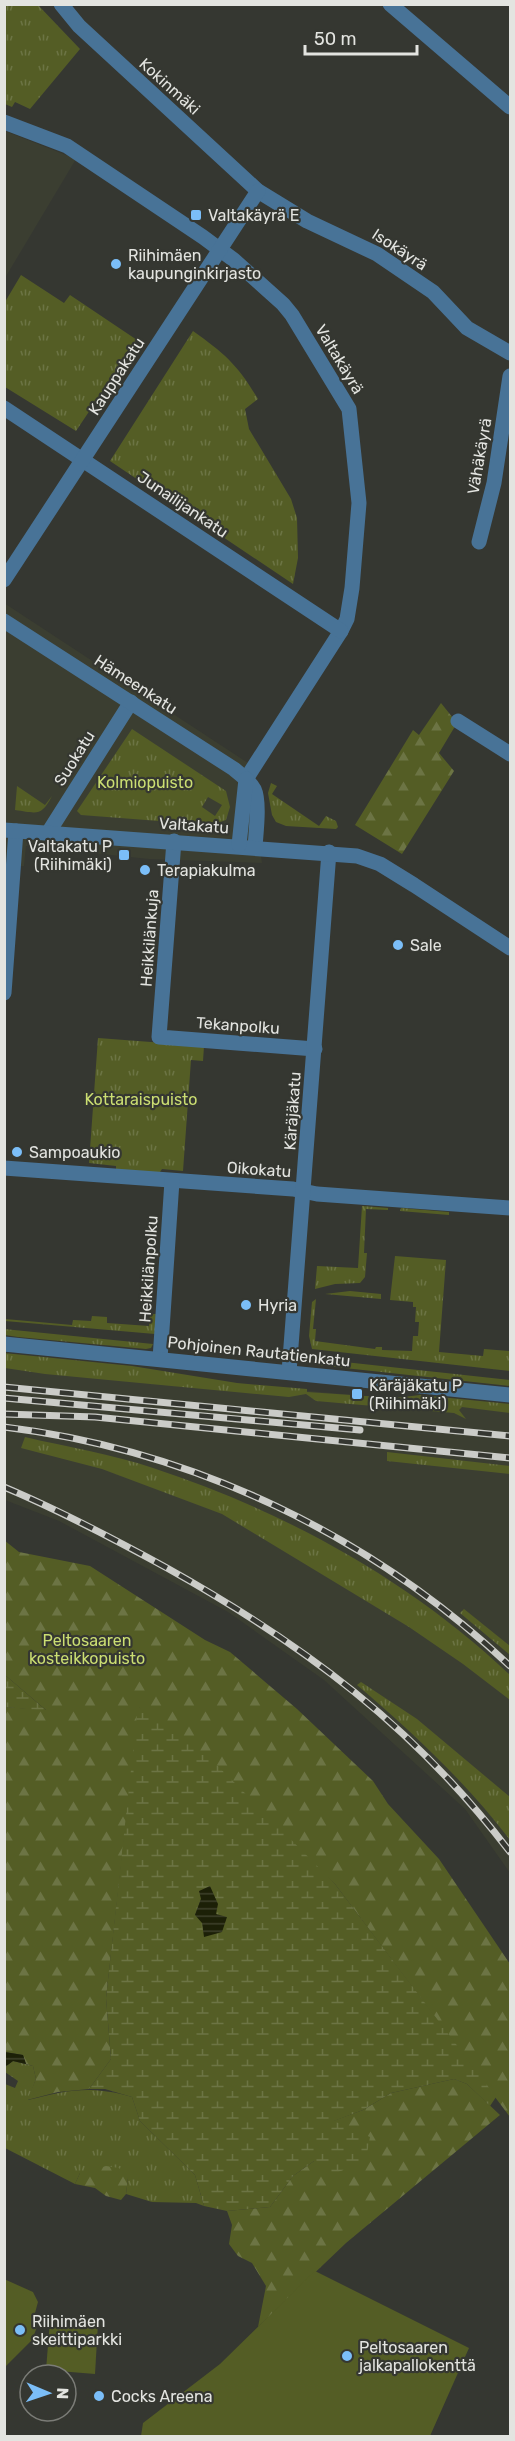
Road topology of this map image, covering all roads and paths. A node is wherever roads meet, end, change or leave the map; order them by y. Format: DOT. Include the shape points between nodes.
graph roads {
  1 [pos="61,4"];
  2 [pos="390,4"];
  3 [pos="510,107"];
  4 [pos="4,122"];
  5 [pos="258,191"];
  6 [pos="221,249"];
  7 [pos="510,353"];
  8 [pos="510,376"];
  9 [pos="4,408"];
  10 [pos="84,459"];
  11 [pos="479,542"];
  12 [pos="4,580"];
  13 [pos="4,621"];
  14 [pos="342,630"];
  15 [pos="131,702"];
  16 [pos="458,721"];
  17 [pos="510,754"];
  18 [pos="246,779"];
  19 [pos="10,830"];
  20 [pos="48,833"];
  21 [pos="174,842"];
  22 [pos="247,846"];
  23 [pos="329,852"];
  24 [pos="510,948"];
  25 [pos="4,993"];
  26 [pos="159,1037"];
  27 [pos="315,1049"];
  28 [pos="4,1168"];
  29 [pos="172,1181"];
  30 [pos="304,1190"];
  31 [pos="510,1208"];
  32 [pos="4,1344"];
  33 [pos="160,1359"];
  34 [pos="289,1372"];
  35 [pos="510,1395"];
  1 -- 5 [label="street, Kokinmäki" via="79,26"];
  2 -- 3 [label="street"];
  4 -- 6 [label="street, Valtakäyrä" via="67,146"];
  5 -- 6 [label="street, Kauppakatu"];
  5 -- 7 [label="street, Isokäyrä" via="307,221 377,254 433,292 467,328"];
  6 -- 10 [label="street, Kauppakatu"];
  6 -- 14 [label="street, Valtakäyrä" via="287,310 349,409 359,503 350,598"];
  8 -- 11 [label="street, Vähäkäyrä" via="494,483"];
  9 -- 10 [label="street, Junailijankatu"];
  10 -- 12 [label="street, Kauppakatu"];
  10 -- 14 [label="street, Junailijankatu"];
  13 -- 15 [label="street, Hämeenkatu"];
  14 -- 18 [label="street, Valtakäyrä"];
  15 -- 18 [label="street, Hämeenkatu"];
  15 -- 20 [label="street, Suokatu"];
  16 -- 17 [label="street"];
  18 -- 22 [label="street"];
  19 -- 20 [label="street, Valtakatu"];
  19 -- 25 [label="street"];
  20 -- 21 [label="street, Valtakatu"];
  21 -- 22 [label="street, Valtakatu"];
  21 -- 26 [label="street, Heikkilänkuja"];
  22 -- 23 [label="street, Valtakatu"];
  23 -- 24 [label="street, Valtakatu" via="380,864"];
  23 -- 27 [label="street, Käräjäkatu"];
  26 -- 27 [label="street, Tekanpolku"];
  27 -- 30 [label="street, Käräjäkatu"];
  28 -- 29 [label="street, Oikokatu"];
  29 -- 30 [label="street, Oikokatu"];
  29 -- 33 [label="street, Heikkilänpolku"];
  30 -- 31 [label="street, Oikokatu"];
  30 -- 34 [label="street, Käräjäkatu"];
  32 -- 33 [label="street, Pohjoinen Rautatienkatu"];
  33 -- 34 [label="street, Pohjoinen Rautatienkatu"];
  34 -- 35 [label="street, Pohjoinen Rautatienkatu"];
}
